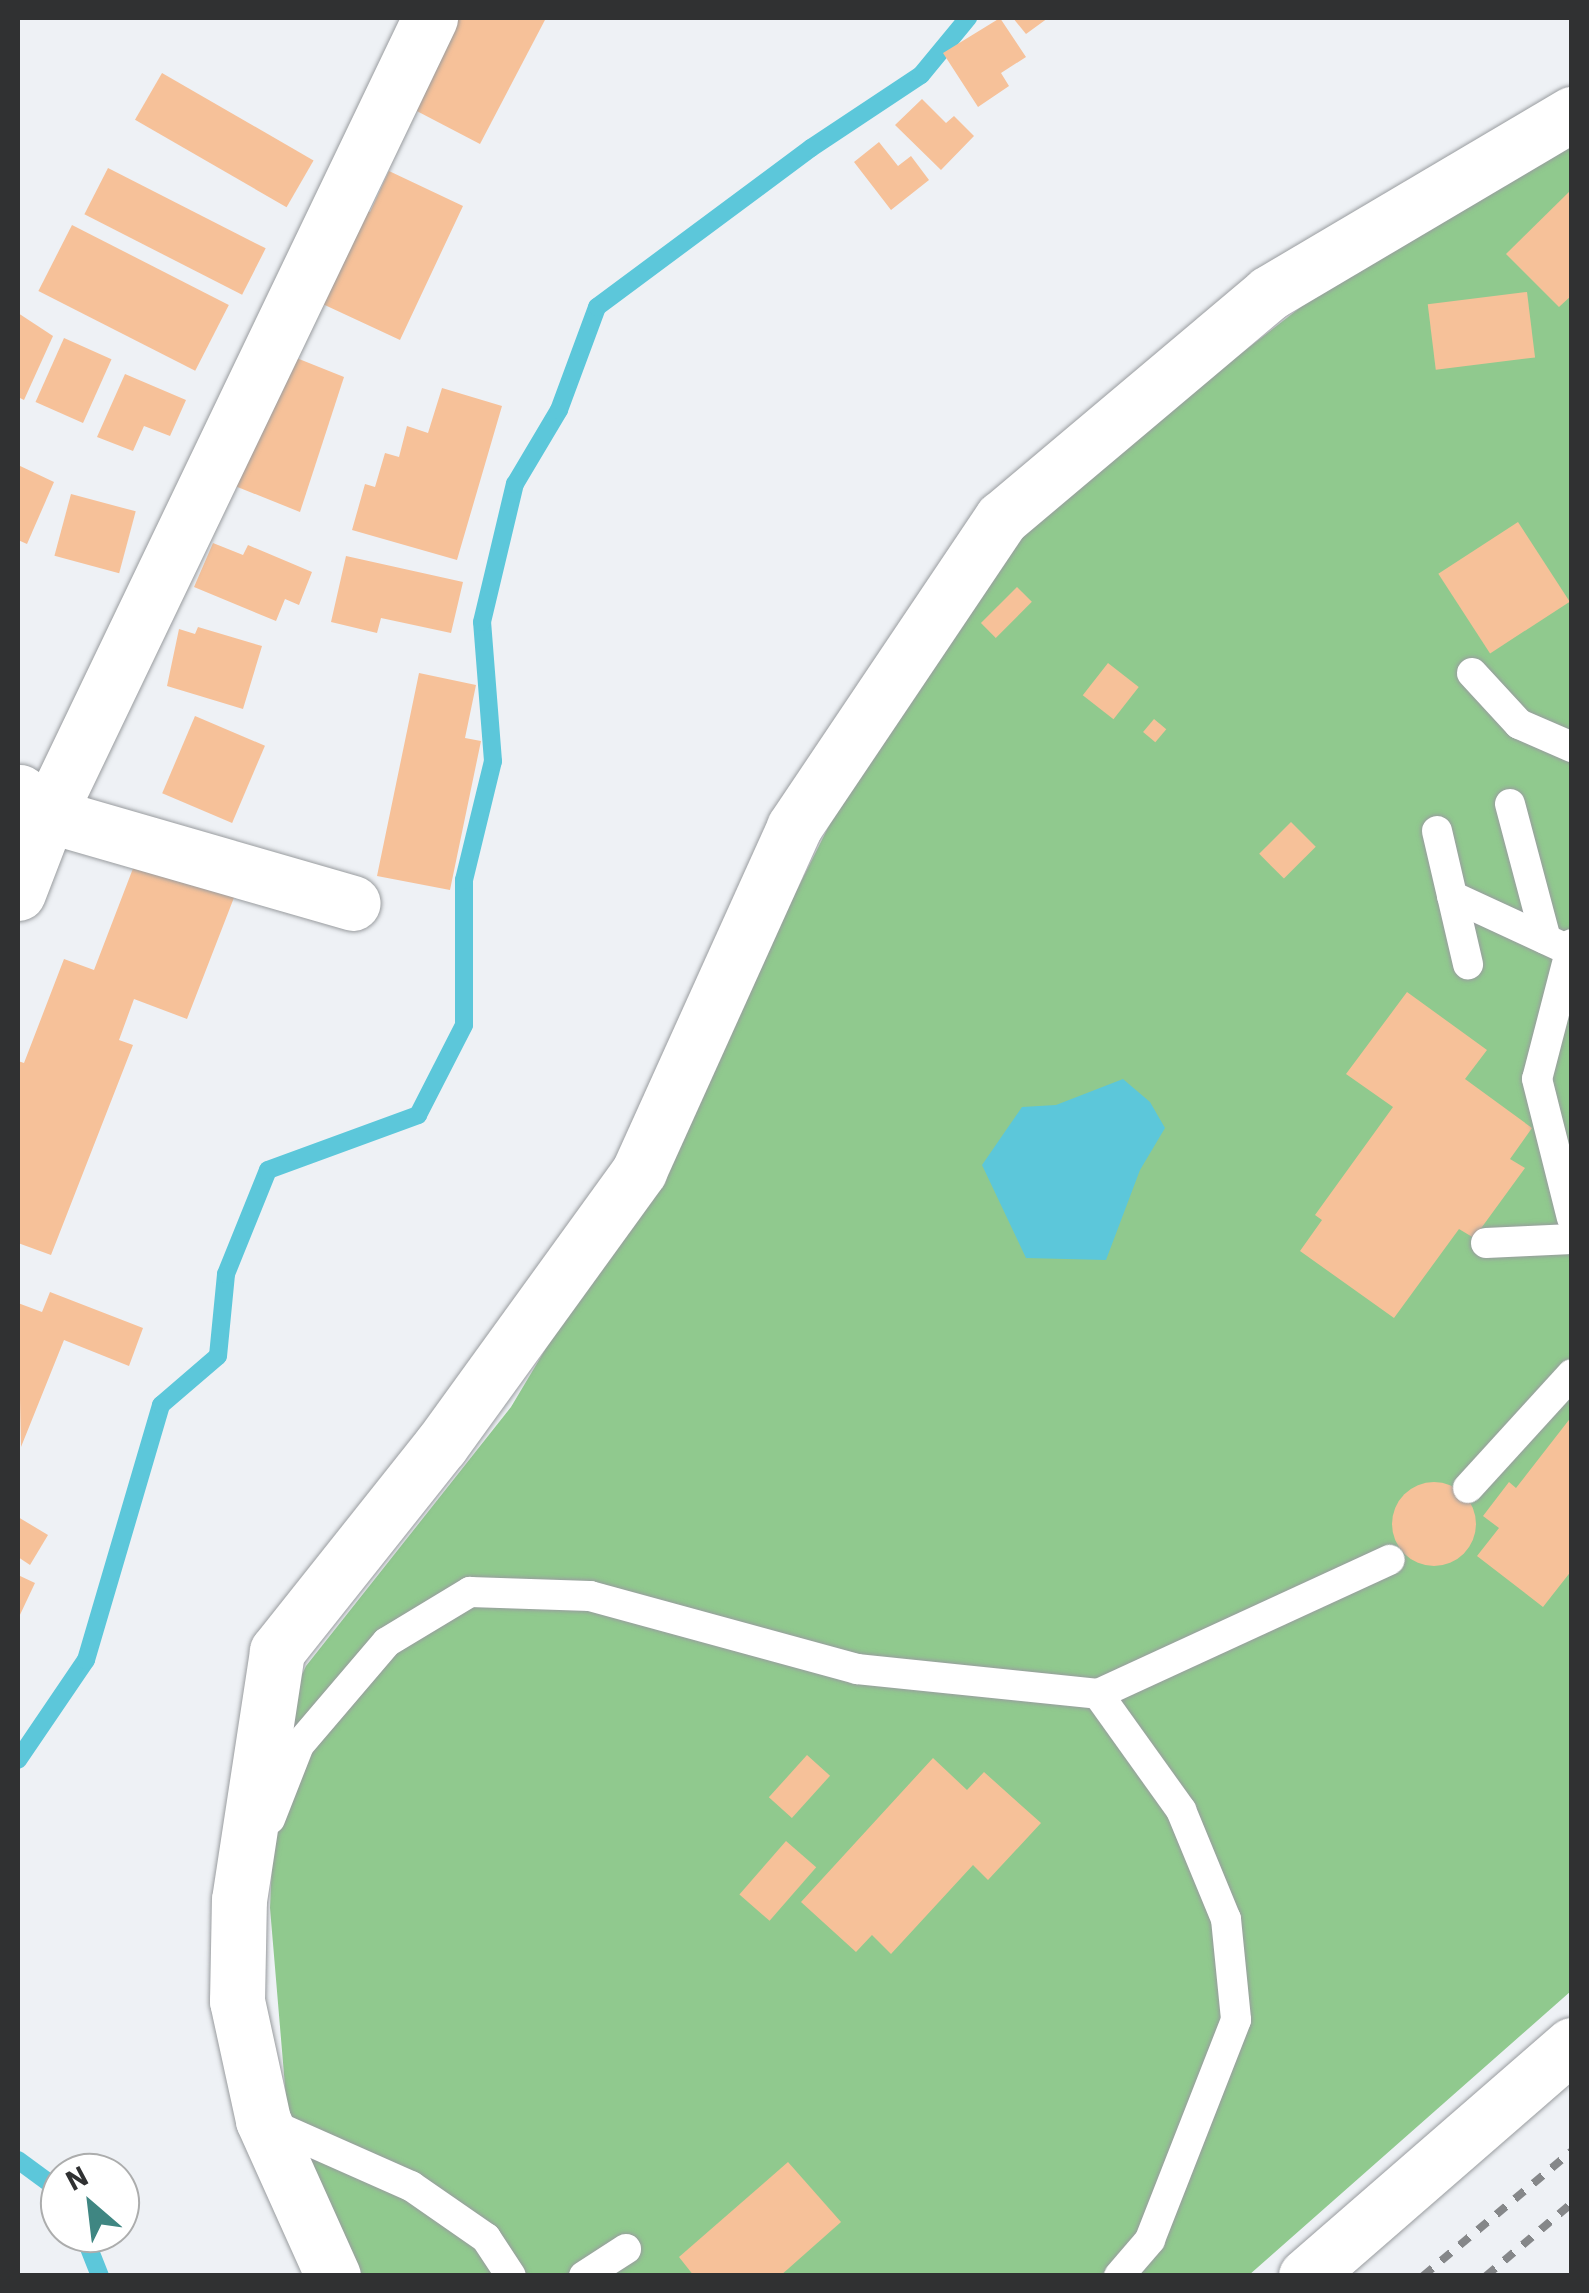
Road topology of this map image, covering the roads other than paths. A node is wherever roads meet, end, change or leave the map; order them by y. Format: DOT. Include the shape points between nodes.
graph roads {
  1 [pos="430,18"];
  2 [pos="1572,114"];
  3 [pos="1472,673"];
  4 [pos="1572,747"];
  5 [pos="33,802"];
  6 [pos="1510,804"];
  7 [pos="1437,831"];
  8 [pos="18,892"];
  9 [pos="1452,896"];
  10 [pos="353,903"];
  11 [pos="1562,944"];
  12 [pos="1468,964"];
  13 [pos="1572,1218"];
  14 [pos="1572,1239"];
  15 [pos="1486,1243"];
  16 [pos="1572,1374"];
  17 [pos="1468,1488"];
  18 [pos="1390,1560"];
  19 [pos="1098,1694"];
  20 [pos="238,1900"];
  21 [pos="1572,2045"];
  22 [pos="264,2120"];
  23 [pos="626,2249"];
  24 [pos="332,2276"];
  25 [pos="511,2276"];
  26 [pos="584,2276"];
  27 [pos="1119,2276"];
  28 [pos="1306,2276"];
  1 -- 5 [label="street"];
  2 -- 20 [label="street" via="1269,293 1002,518 794,827 640,1171 441,1445 277,1651"];
  3 -- 4 [label="lane" via="1519,724"];
  5 -- 8 [label="street"];
  5 -- 10 [label="street"];
  6 -- 11 [label="lane"];
  7 -- 9 [label="lane"];
  9 -- 11 [label="lane"];
  9 -- 12 [label="lane"];
  11 -- 13 [label="lane" via="1537,1080"];
  14 -- 15 [label="lane"];
  16 -- 17 [label="lane"];
  18 -- 19 [label="lane"];
  19 -- 20 [label="lane" via="857,1669 590,1596 470,1592 387,1642 299,1745"];
  19 -- 27 [label="lane" via="1181,1810 1226,1918 1236,2020 1150,2240"];
  20 -- 22 [label="street" via="236,2001"];
  21 -- 28 [label="street"];
  22 -- 24 [label="street"];
  22 -- 25 [label="lane" via="411,2186 486,2238"];
  23 -- 26 [label="lane"];
}
